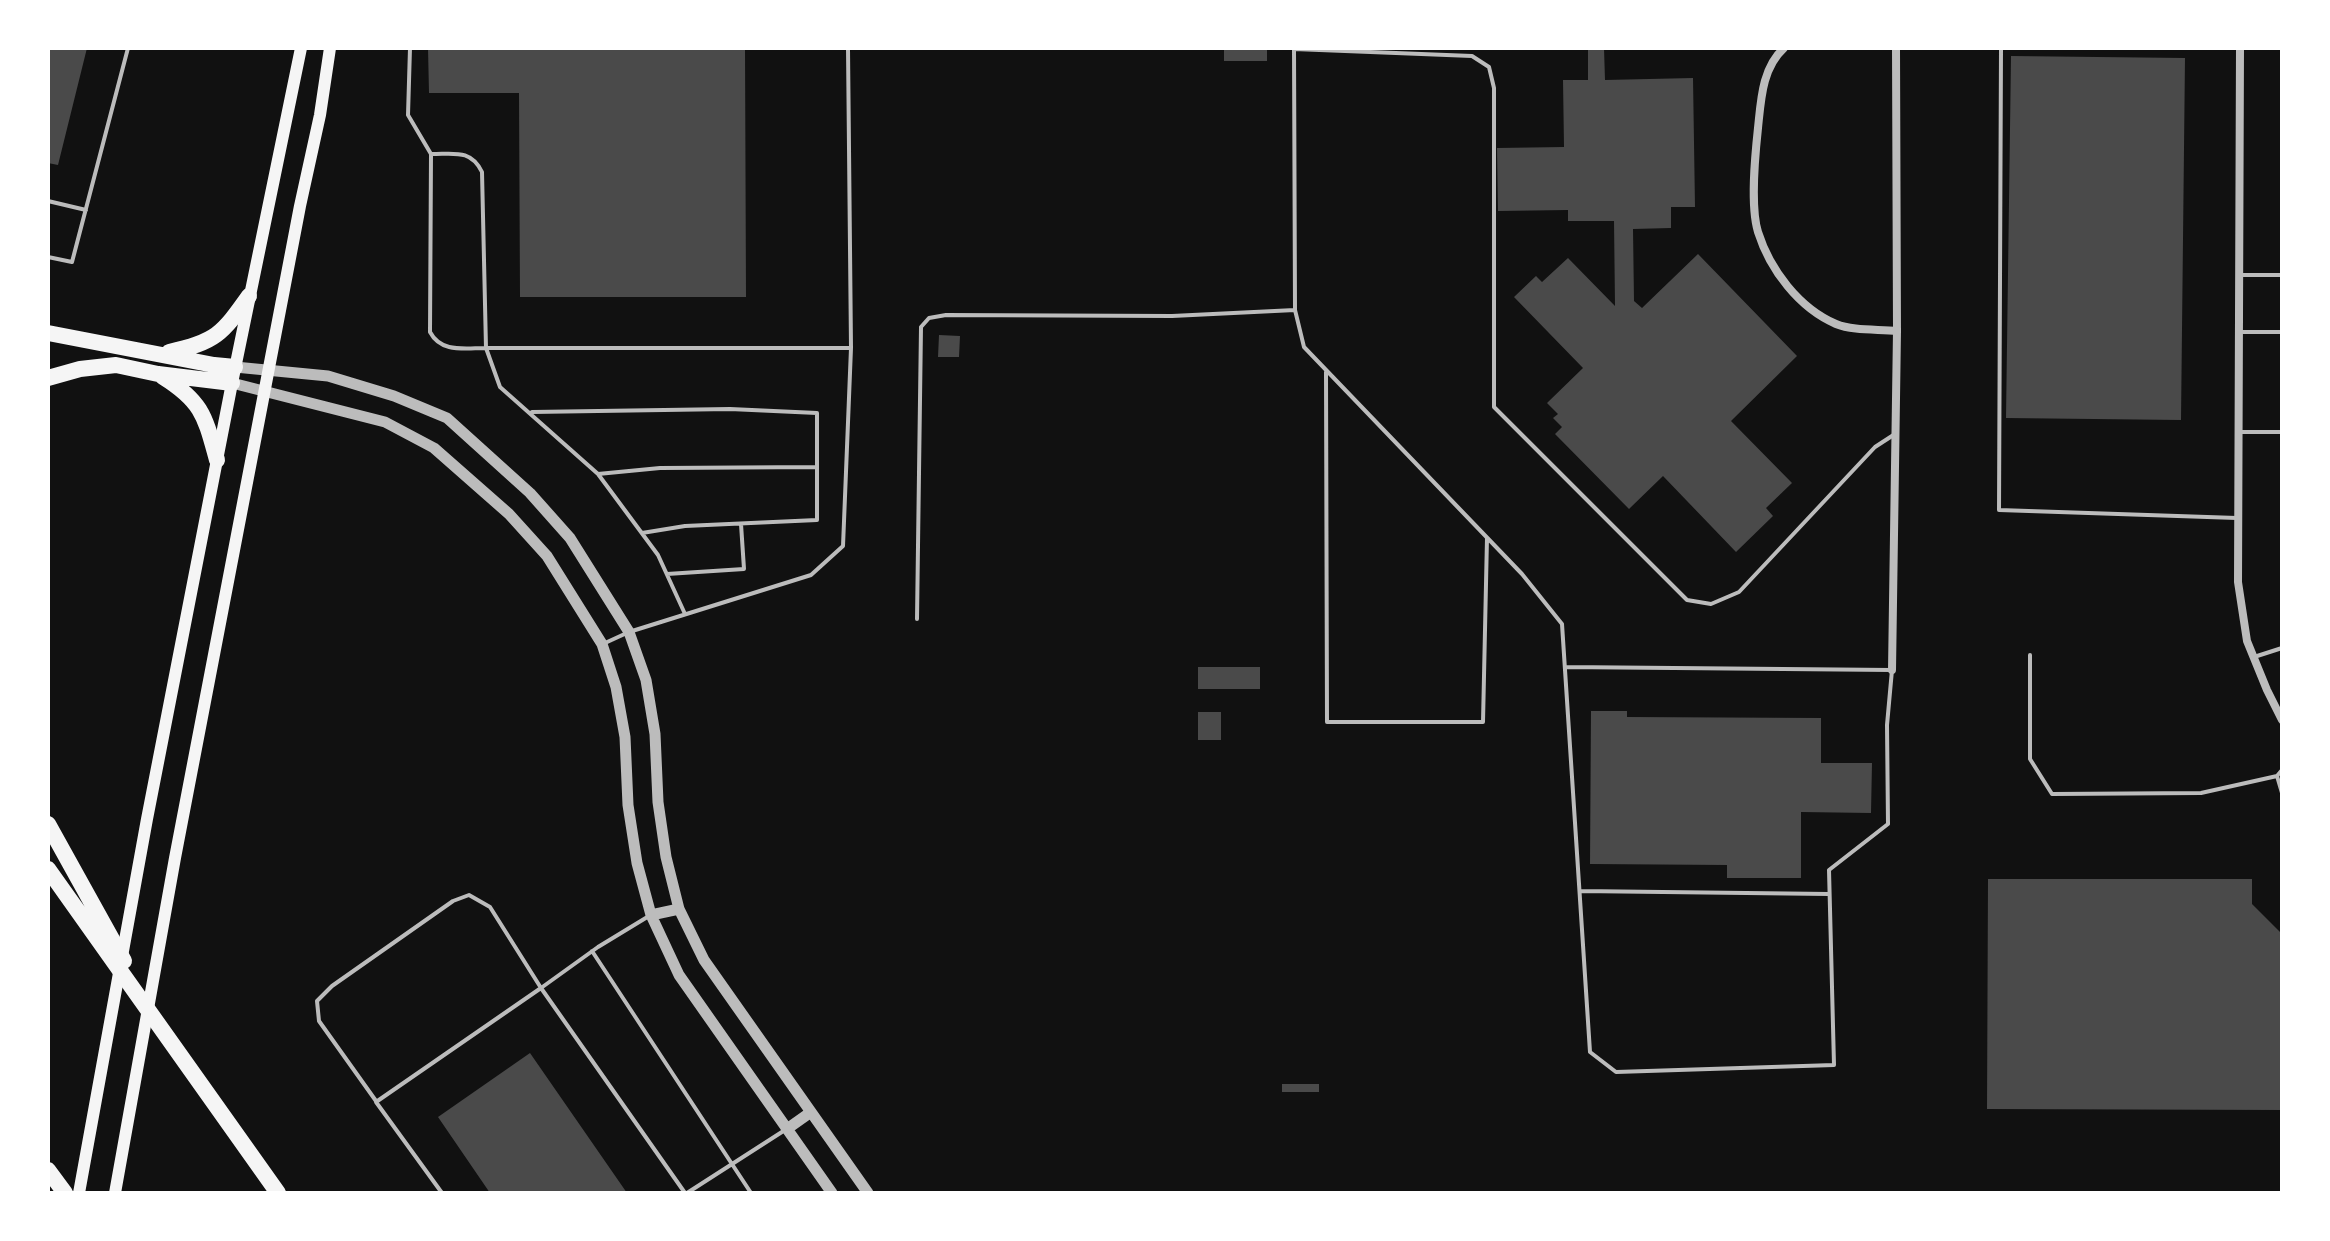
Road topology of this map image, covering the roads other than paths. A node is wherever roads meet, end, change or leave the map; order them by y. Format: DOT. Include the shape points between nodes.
graph roads {
  1 [pos="128,48"];
  2 [pos="301,48"];
  3 [pos="330,48"];
  4 [pos="410,48"];
  5 [pos="848,48"];
  6 [pos="1784,48"];
  7 [pos="1896,48"];
  8 [pos="2001,48"];
  9 [pos="2240,48"];
  10 [pos="1294,49"];
  11 [pos="431,154"];
  12 [pos="48,201"];
  13 [pos="86,210"];
  14 [pos="48,257"];
  15 [pos="2238,275"];
  16 [pos="2282,275"];
  17 [pos="249,296"];
  18 [pos="1295,310"];
  19 [pos="1897,331"];
  20 [pos="2238,332"];
  21 [pos="2282,332"];
  22 [pos="48,333"];
  23 [pos="486,348"];
  24 [pos="851,348"];
  25 [pos="159,354"];
  26 [pos="269,369"];
  27 [pos="1326,370"];
  28 [pos="158,374"];
  29 [pos="233,375"];
  30 [pos="48,378"];
  31 [pos="265,392"];
  32 [pos="530,412"];
  33 [pos="2237,432"];
  34 [pos="2282,432"];
  35 [pos="1895,434"];
  36 [pos="217,460"];
  37 [pos="817,467"];
  38 [pos="598,474"];
  39 [pos="2237,518"];
  40 [pos="741,524"];
  41 [pos="642,533"];
  42 [pos="1487,538"];
  43 [pos="667,574"];
  44 [pos="685,614"];
  45 [pos="917,619"];
  46 [pos="629,632"];
  47 [pos="602,644"];
  48 [pos="2282,648"];
  49 [pos="2030,655"];
  50 [pos="2253,657"];
  51 [pos="1565,667"];
  52 [pos="1892,670"];
  53 [pos="2282,720"];
  54 [pos="2282,770"];
  55 [pos="2277,776"];
  56 [pos="2282,793"];
  57 [pos="48,824"];
  58 [pos="48,869"];
  59 [pos="1580,891"];
  60 [pos="1830,894"];
  61 [pos="679,909"];
  62 [pos="651,915"];
  63 [pos="592,951"];
  64 [pos="541,988"];
  65 [pos="165,1036"];
  66 [pos="376,1102"];
  67 [pos="811,1112"];
  68 [pos="787,1129"];
  69 [pos="731,1165"];
  70 [pos="48,1170"];
  71 [pos="48,1186"];
  72 [pos="52,1193"];
  73 [pos="65,1193"];
  74 [pos="79,1193"];
  75 [pos="115,1193"];
  76 [pos="278,1193"];
  77 [pos="442,1193"];
  78 [pos="686,1193"];
  79 [pos="751,1193"];
  80 [pos="832,1193"];
  81 [pos="868,1193"];
  1 -- 13 [label="lane"];
  2 -- 17 [label="main road"];
  3 -- 26 [label="main road"];
  4 -- 11 [label="lane" via="408,115"];
  5 -- 24 [label="lane"];
  6 -- 19 [label="street" via="1767,70 1760,108 1757,231 1778,273 1806,306 1838,325"];
  7 -- 19 [label="street"];
  8 -- 39 [label="lane" via="1999,510"];
  9 -- 15 [label="street"];
  10 -- 18 [label="lane"];
  10 -- 35 [label="lane" via="1472,56 1489,67 1494,88 1494,407 1687,600 1711,604 1739,592 1875,447"];
  11 -- 23 [label="lane" via="465,154 482,172"];
  11 -- 23 [label="lane" via="430,332 449,348"];
  12 -- 13 [label="lane"];
  13 -- 14 [label="lane" via="72,262"];
  15 -- 16 [label="lane"];
  15 -- 20 [label="street"];
  17 -- 25 [label="highway" via="226,328 201,346"];
  17 -- 29 [label="main road"];
  18 -- 27 [label="lane" via="1304,347"];
  18 -- 45 [label="lane" via="929,318 921,327"];
  19 -- 35 [label="street"];
  20 -- 21 [label="lane"];
  20 -- 33 [label="street"];
  22 -- 25 [label="highway"];
  23 -- 24 [label="lane"];
  23 -- 32 [label="lane" via="500,387"];
  24 -- 44 [label="lane" via="843,546 811,575"];
  25 -- 29 [label="highway"];
  26 -- 29 [label="street"];
  26 -- 31 [label="main road"];
  26 -- 46 [label="street" via="328,376 447,418 530,493 570,538"];
  27 -- 42 [label="lane"];
  27 -- 42 [label="lane" via="1327,722 1483,722"];
  28 -- 29 [label="highway"];
  28 -- 30 [label="highway" via="116,365"];
  28 -- 36 [label="highway" via="183,389 205,417"];
  29 -- 31 [label="street"];
  29 -- 36 [label="main road"];
  31 -- 47 [label="street" via="385,422 434,448 537,545"];
  31 -- 75 [label="main road"];
  32 -- 37 [label="lane" via="817,413"];
  32 -- 38 [label="lane"];
  33 -- 34 [label="lane"];
  33 -- 39 [label="street"];
  35 -- 52 [label="street"];
  36 -- 74 [label="main road"];
  37 -- 38 [label="lane" via="660,468"];
  37 -- 40 [label="lane" via="817,520"];
  38 -- 41 [label="lane"];
  39 -- 50 [label="street" via="2238,582"];
  40 -- 41 [label="lane"];
  40 -- 43 [label="lane" via="744,569"];
  41 -- 43 [label="lane"];
  42 -- 51 [label="lane" via="1562,624"];
  43 -- 44 [label="lane"];
  44 -- 46 [label="lane"];
  46 -- 47 [label="lane"];
  46 -- 61 [label="street" via="646,680 658,802"];
  47 -- 62 [label="street" via="616,687 628,805"];
  48 -- 50 [label="lane"];
  49 -- 55 [label="lane" via="2030,759 2052,794 2201,793"];
  50 -- 53 [label="street"];
  51 -- 52 [label="lane"];
  51 -- 59 [label="lane"];
  52 -- 60 [label="lane" via="1888,824 1829,870"];
  54 -- 55 [label="lane"];
  55 -- 56 [label="lane"];
  57 -- 65 [label="highway"];
  58 -- 65 [label="highway"];
  59 -- 60 [label="lane"];
  59 -- 60 [label="lane" via="1590,1052 1616,1072 1834,1065"];
  61 -- 62 [label="street"];
  61 -- 67 [label="street" via="704,960"];
  62 -- 63 [label="lane"];
  62 -- 68 [label="street" via="679,975"];
  63 -- 64 [label="lane"];
  63 -- 69 [label="lane"];
  64 -- 66 [label="lane"];
  64 -- 66 [label="lane" via="490,907 469,895 453,901 317,1001 319,1021"];
  64 -- 78 [label="lane"];
  65 -- 76 [label="highway"];
  66 -- 77 [label="lane"];
  67 -- 68 [label="street"];
  67 -- 81 [label="street"];
  68 -- 69 [label="lane"];
  68 -- 80 [label="street"];
  69 -- 78 [label="lane"];
  69 -- 79 [label="lane"];
  70 -- 73 [label="highway"];
  71 -- 72 [label="highway"];
}
